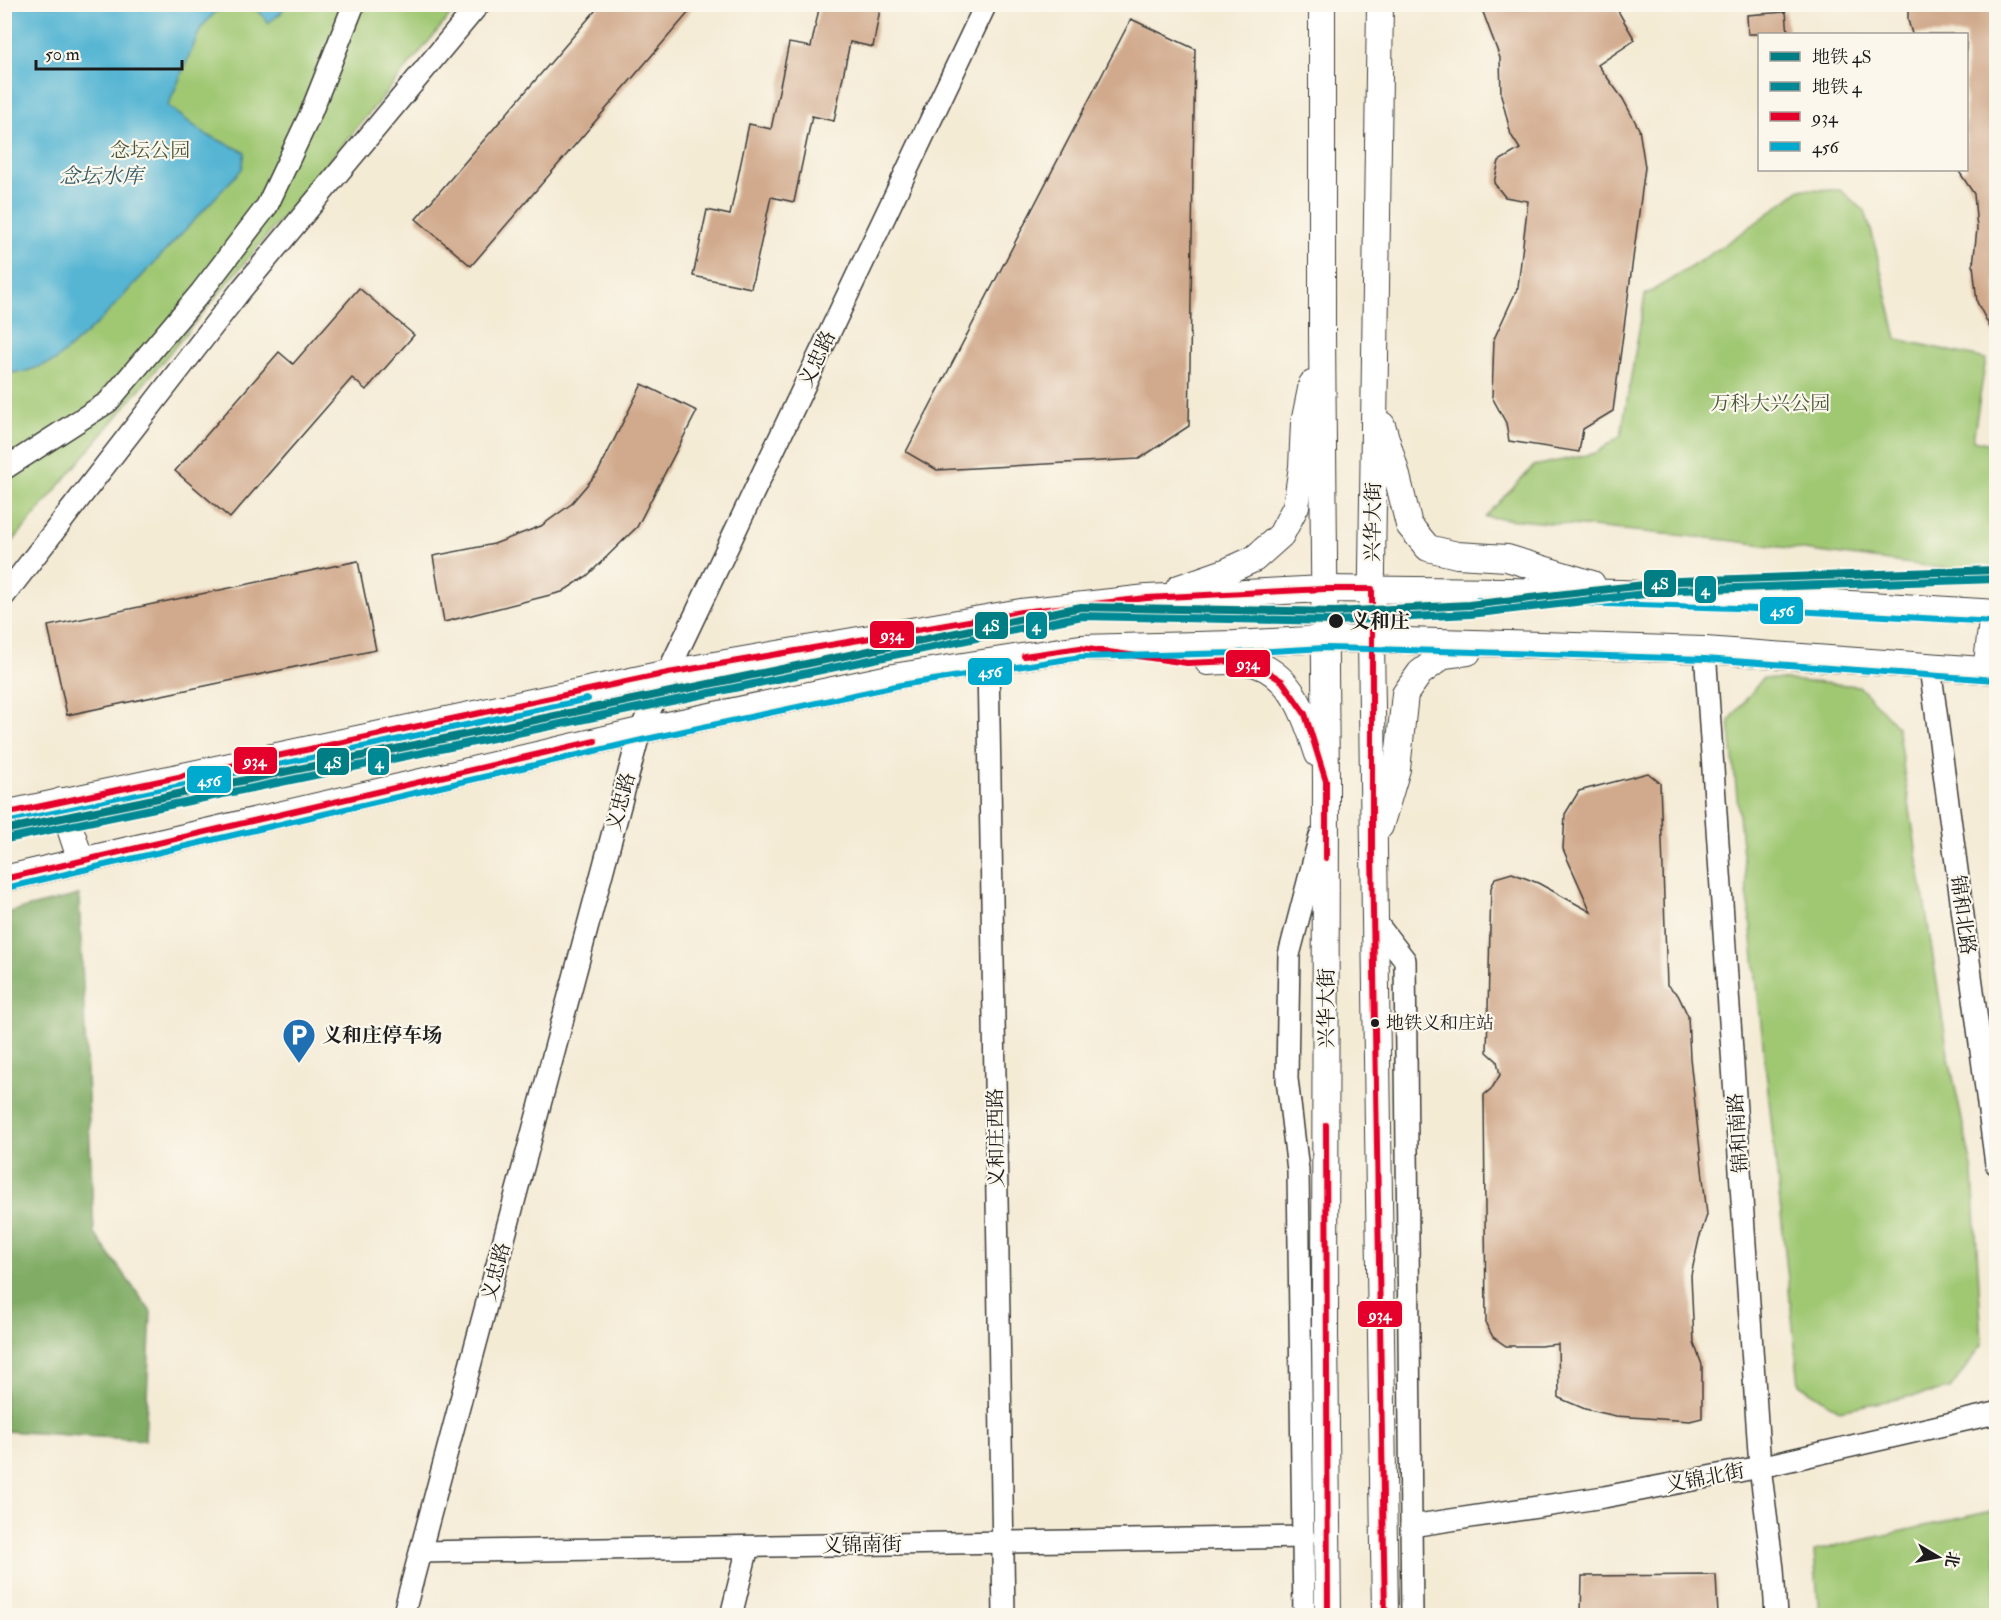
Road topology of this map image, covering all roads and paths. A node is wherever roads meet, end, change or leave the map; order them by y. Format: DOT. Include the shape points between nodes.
graph roads {
  1 [pos="354,4"];
  2 [pos="479,4"];
  3 [pos="986,4"];
  4 [pos="1322,4"];
  5 [pos="1380,4"];
  6 [pos="1322,334"];
  7 [pos="1375,402"];
  8 [pos="4,469"];
  9 [pos="1324,589"];
  10 [pos="1372,589"];
  11 [pos="1621,593"];
  12 [pos="4,596"];
  13 [pos="1147,598"];
  14 [pos="1995,613"];
  15 [pos="1325,639"];
  16 [pos="1371,640"];
  17 [pos="1549,645"];
  18 [pos="1080,648"];
  19 [pos="1705,650"];
  20 [pos="988,661"];
  21 [pos="1930,667"];
  22 [pos="1991,671"];
  23 [pos="668,673"];
  24 [pos="640,731"];
  25 [pos="1326,781"];
  26 [pos="61,801"];
  27 [pos="1326,812"];
  28 [pos="4,814"];
  29 [pos="1372,852"];
  30 [pos="81,861"];
  31 [pos="4,879"];
  32 [pos="1375,921"];
  33 [pos="1996,1164"];
  34 [pos="1996,1413"];
  35 [pos="1760,1467"];
  36 [pos="1412,1526"];
  37 [pos="1304,1537"];
  38 [pos="1004,1542"];
  39 [pos="748,1546"];
  40 [pos="421,1552"];
  41 [pos="404,1616"];
  42 [pos="731,1616"];
  43 [pos="1004,1616"];
  44 [pos="1304,1616"];
  45 [pos="1328,1616"];
  46 [pos="1385,1616"];
  47 [pos="1412,1616"];
  48 [pos="1776,1616"];
  1 -- 8 [label="street" via="310,115 267,206 108,402"];
  2 -- 12 [label="street" via="241,290"];
  3 -- 23 [label="street, 义忠路"];
  4 -- 6 [label="main road, 兴华大街"];
  5 -- 7 [label="main road, 兴华大街"];
  6 -- 9 [label="main road, 兴华大街"];
  6 -- 13 [label="main road" via="1304,423 1296,506 1281,535 1254,559"];
  7 -- 10 [label="main road, 兴华大街"];
  7 -- 11 [label="main road" via="1408,525 1428,548 1457,555 1508,558"];
  9 -- 10 [label="main road"];
  9 -- 13 [label="main road"];
  9 -- 15 [label="main road, 兴华大街"];
  10 -- 11 [label="main road"];
  10 -- 16 [label="main road, 兴华大街"];
  11 -- 14 [label="main road"];
  13 -- 23 [label="main road" via="1021,612"];
  14 -- 22 [label="main road"];
  15 -- 16 [label="main road"];
  15 -- 18 [label="main road"];
  15 -- 25 [label="main road, 兴华大街"];
  16 -- 17 [label="main road"];
  16 -- 29 [label="main road, 兴华大街"];
  17 -- 19 [label="main road"];
  17 -- 29 [label="main road" via="1444,655 1420,673 1405,694 1397,769"];
  18 -- 20 [label="main road"];
  18 -- 25 [label="main road" via="1188,663 1235,661 1257,665 1282,681 1305,714"];
  19 -- 21 [label="main road"];
  19 -- 35 [label="street, 锦和南路"];
  20 -- 24 [label="main road"];
  20 -- 38 [label="street, 义和庄西路"];
  21 -- 22 [label="main road"];
  21 -- 33 [label="street, 锦和北路"];
  23 -- 24 [label="street, 义忠路"];
  23 -- 26 [label="main road"];
  24 -- 30 [label="main road"];
  24 -- 40 [label="street, 义忠路"];
  25 -- 27 [label="main road, 兴华大街"];
  26 -- 28 [label="main road"];
  26 -- 30 [label="main road"];
  27 -- 37 [label="street" via="1289,955 1287,1079 1298,1170"];
  27 -- 45 [label="main road, 兴华大街"];
  29 -- 32 [label="main road, 兴华大街"];
  30 -- 31 [label="main road"];
  32 -- 36 [label="street" via="1405,960"];
  32 -- 46 [label="main road, 兴华大街"];
  34 -- 35 [label="street, 义锦北街"];
  35 -- 36 [label="street, 义锦北街" via="1604,1497"];
  35 -- 48 [label="street, 锦和南路"];
  36 -- 47 [label="street"];
  37 -- 38 [label="street, 义锦南街"];
  37 -- 44 [label="street"];
  38 -- 39 [label="street, 义锦南街"];
  38 -- 43 [label="street, 义和庄西路"];
  39 -- 40 [label="street, 义锦南街"];
  39 -- 42 [label="street"];
  40 -- 41 [label="street, 义忠路"];
}
